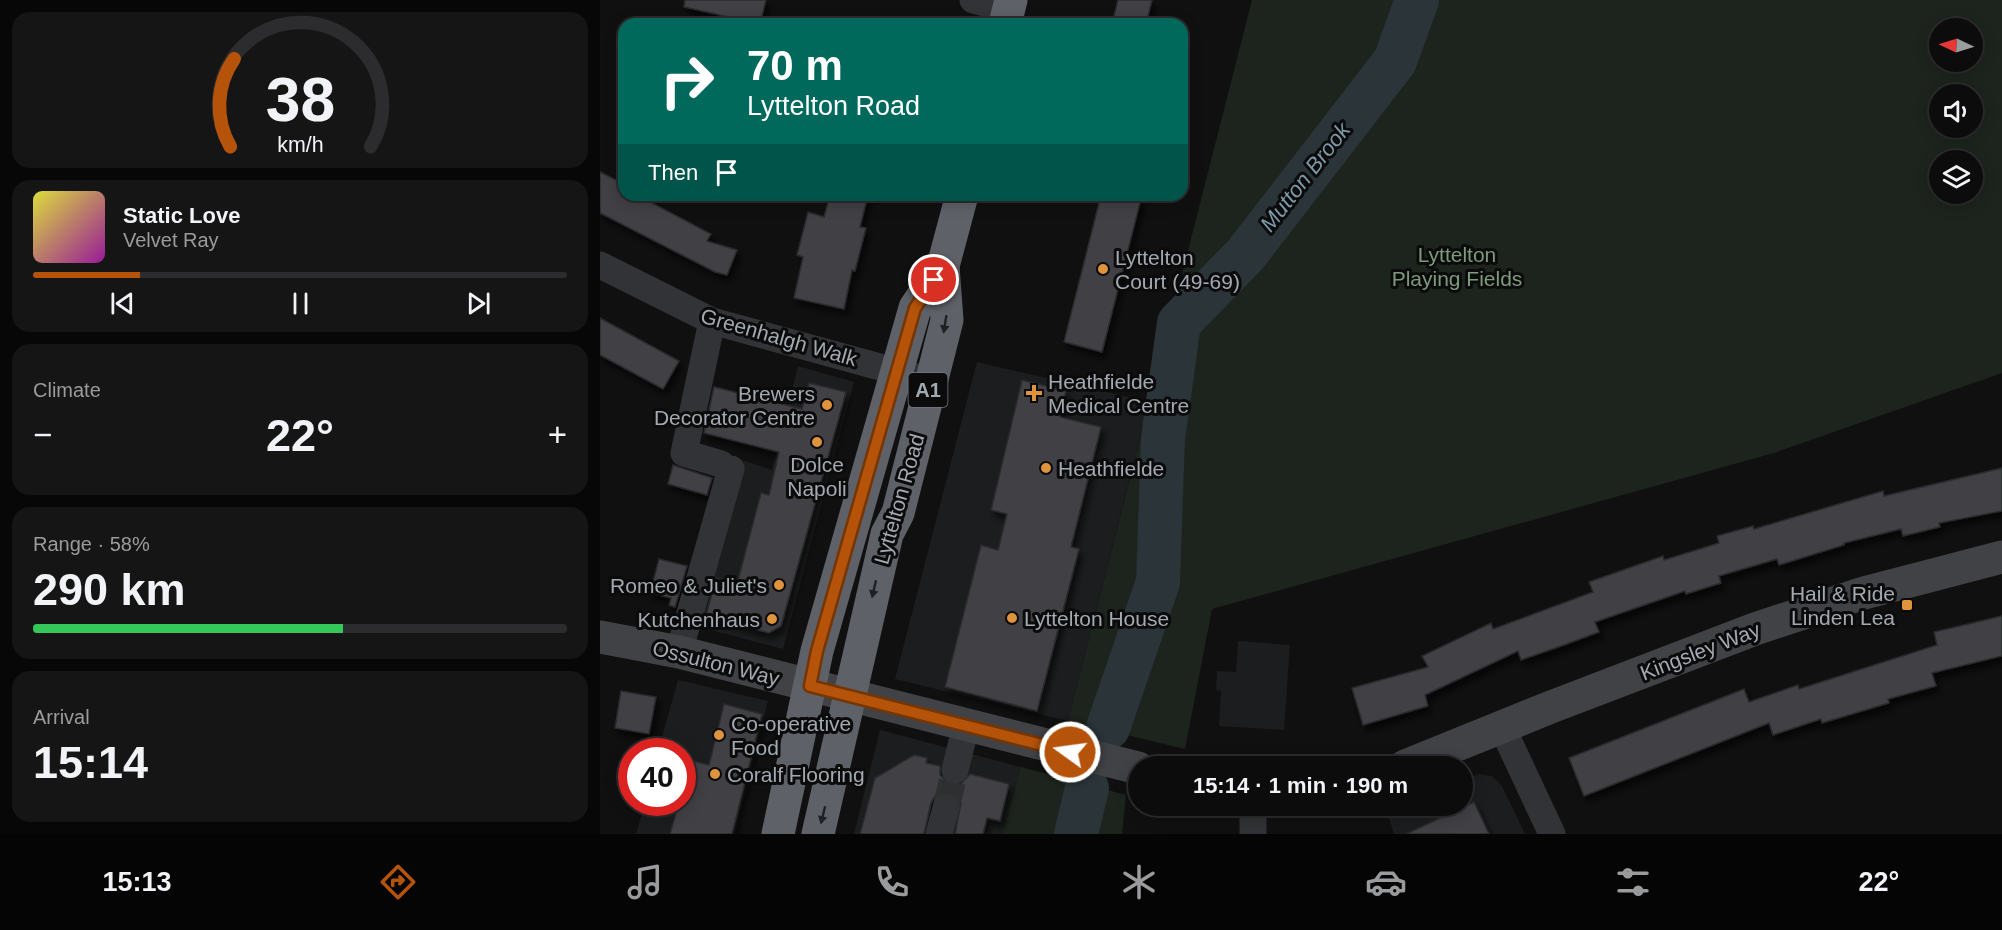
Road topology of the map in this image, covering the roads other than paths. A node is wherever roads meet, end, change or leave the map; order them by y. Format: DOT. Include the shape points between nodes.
graph roads {
  1 [pos="973,0"];
  2 [pos="1008,11"];
  3 [pos="960,201"];
  4 [pos="600,265"];
  5 [pos="943,266"];
  6 [pos="712,321"];
  7 [pos="897,372"];
  8 [pos="931,381"];
  9 [pos="2002,557"];
  10 [pos="600,637"];
  11 [pos="679,652"];
  12 [pos="831,691"];
  13 [pos="966,726"];
  14 [pos="1502,728"];
  15 [pos="1431,756"];
  16 [pos="1128,766"];
  17 [pos="955,770"];
  18 [pos="946,808"];
  19 [pos="1253,816"];
  20 [pos="778,834"];
  21 [pos="819,834"];
  22 [pos="939,834"];
  23 [pos="1253,834"];
  24 [pos="1552,834"];
  1 -- 2 [label="street"];
  3 -- 5 [label="highway, Lyttelton Road / A1"];
  4 -- 6 [label="street, Greenhalgh Walk"];
  5 -- 7 [label="highway, Lyttelton Road / A1" via="915,308"];
  5 -- 8 [label="highway, Lyttelton Road / A1, one-way" via="947,320"];
  6 -- 7 [label="street, Greenhalgh Walk"];
  6 -- 11 [label="street" via="684,453 726,466"];
  7 -- 8 [label="street, Greenhalgh Walk"];
  7 -- 12 [label="highway, Lyttelton Road / A1" via="817,651"];
  8 -- 12 [label="highway, Lyttelton Road / A1, one-way" via="898,513"];
  9 -- 14 [label="street, Kingsley Way" via="1864,593 1755,629"];
  10 -- 11 [label="street, Ossulton Way"];
  11 -- 12 [label="street, Ossulton Way"];
  12 -- 13 [label="street"];
  12 -- 20 [label="highway, A1"];
  12 -- 21 [label="highway, A1, one-way"];
  13 -- 16 [label="street"];
  13 -- 17 [label="street"];
  14 -- 15 [label="street, Kingsley Way"];
  14 -- 24 [label="street"];
  18 -- 22 [label="street"];
  19 -- 23 [label="street"];
}
